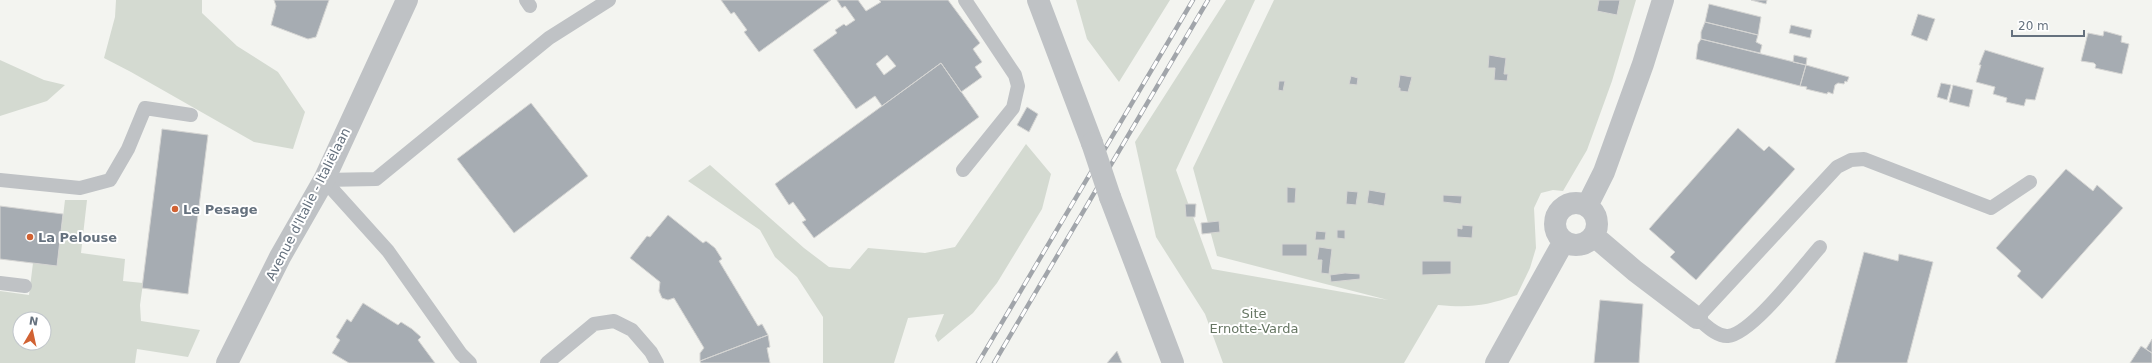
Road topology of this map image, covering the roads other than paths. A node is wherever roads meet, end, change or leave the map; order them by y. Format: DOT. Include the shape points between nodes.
graph roads {
  1 [pos="407,0"];
  2 [pos="608,0"];
  3 [pos="965,0"];
  4 [pos="1038,0"];
  5 [pos="1048,0"];
  6 [pos="1663,0"];
  7 [pos="1048,25"];
  8 [pos="191,115"];
  9 [pos="963,170"];
  10 [pos="0,180"];
  11 [pos="324,180"];
  12 [pos="2030,182"];
  13 [pos="1587,206"];
  14 [pos="1594,236"];
  15 [pos="1564,241"];
  16 [pos="1820,247"];
  17 [pos="0,283"];
  18 [pos="25,286"];
  19 [pos="1697,318"];
  20 [pos="227,363"];
  21 [pos="470,363"];
  22 [pos="547,363"];
  23 [pos="657,363"];
  24 [pos="1173,363"];
  25 [pos="1496,363"];
  1 -- 11 [label="street, Avenue d'Italie - Italiëlaan"];
  2 -- 11 [label="lane" via="549,38 376,179"];
  3 -- 9 [label="lane" via="1015,75 1018,86 1013,108"];
  4 -- 7 [label="street"];
  5 -- 7 [label="street"];
  6 -- 13 [label="street" via="1604,172"];
  7 -- 24 [label="street, bridge"];
  8 -- 10 [label="lane" via="145,108 128,149 110,180 80,188"];
  11 -- 20 [label="street, Avenue d'Italie - Italiëlaan" via="280,257"];
  11 -- 21 [label="lane" via="388,251"];
  12 -- 19 [label="lane" via="1991,208 1864,159 1851,160 1837,167"];
  13 -- 14 [label="street" via="1594,212 1597,220"];
  13 -- 15 [label="street" via="1572,203 1559,212 1555,228"];
  14 -- 15 [label="street" via="1580,244"];
  14 -- 19 [label="street"];
  15 -- 25 [label="street"];
  16 -- 19 [label="lane" via="1759,316 1742,331 1724,336"];
  17 -- 18 [label="lane"];
  22 -- 23 [label="lane" via="594,324 614,321 632,330"];
}
